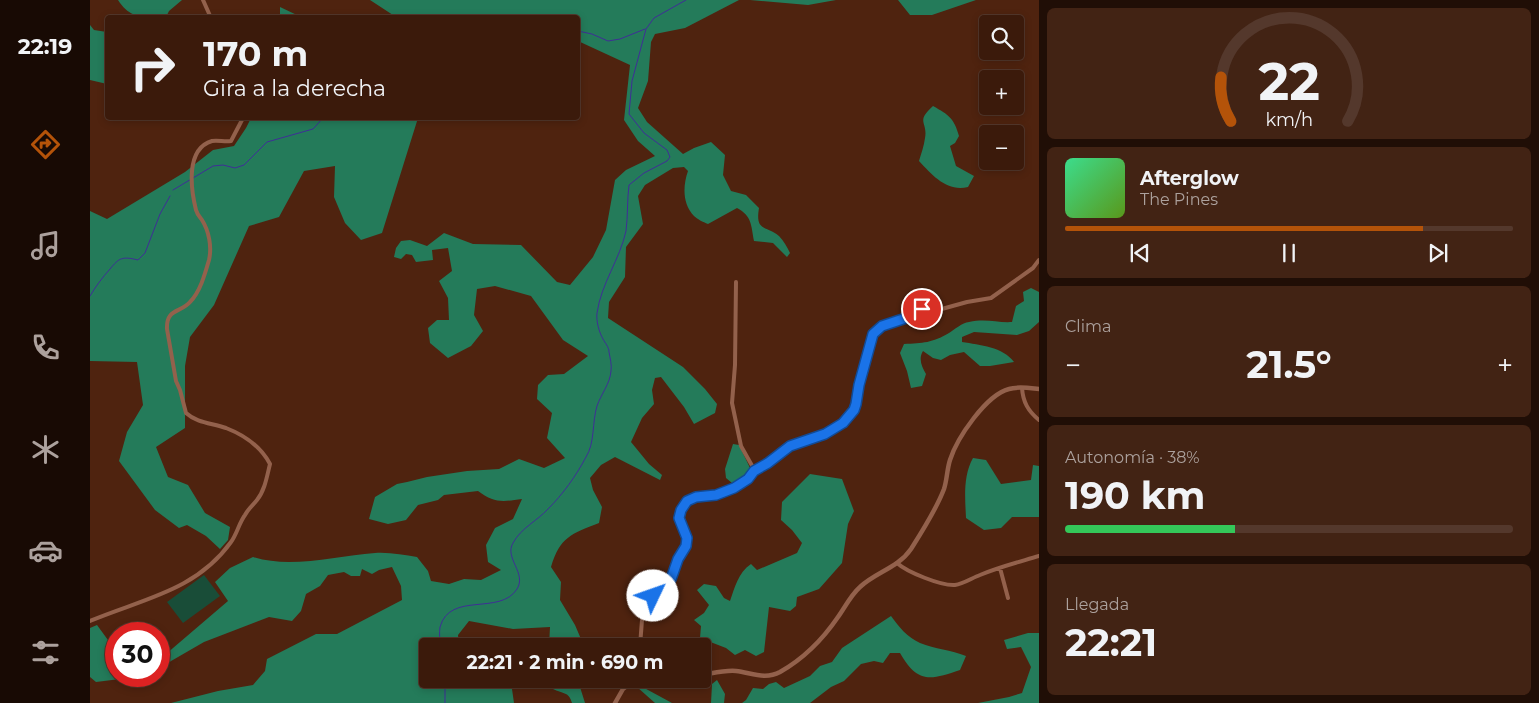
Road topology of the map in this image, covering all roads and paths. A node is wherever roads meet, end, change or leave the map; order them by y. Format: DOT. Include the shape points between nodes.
graph roads {
  1 [pos="203,0"];
  2 [pos="210,15"];
  3 [pos="242,120"];
  4 [pos="1039,260"];
  5 [pos="736,282"];
  6 [pos="1022,388"];
  7 [pos="1039,389"];
  8 [pos="1039,420"];
  9 [pos="754,471"];
  10 [pos="1039,556"];
  11 [pos="897,563"];
  12 [pos="1000,568"];
  13 [pos="1008,598"];
  14 [pos="90,621"];
  15 [pos="641,638"];
  16 [pos="711,674"];
  17 [pos="624,688"];
  18 [pos="615,703"];
  1 -- 2 [label="street"];
  3 -- 14 [label="street" via="231,140 213,141 201,148 195,157 192,187 196,211 210,238 209,259 193,299 173,313 167,325 184,409 190,417 226,428 264,453 270,464 264,488 244,516 232,542 206,571 147,601"];
  4 -- 9 [label="street" via="1033,268 991,298 931,312 925,308 877,329 849,418 825,434 790,446"];
  5 -- 9 [label="street" via="732,403 742,446"];
  6 -- 7 [label="street"];
  6 -- 8 [label="street" via="1026,405"];
  6 -- 11 [label="street" via="996,394 964,432 951,458 940,499 910,550"];
  9 -- 15 [label="street" via="729,491 711,497 696,497 684,504 679,518 687,538 686,546 671,579 653,596 647,608"];
  10 -- 12 [label="street"];
  11 -- 12 [label="street" via="907,570 956,585"];
  11 -- 16 [label="street" via="859,588 815,644 780,672 765,676 726,671"];
  12 -- 13 [label="street"];
  17 -- 18 [label="street"];
}
